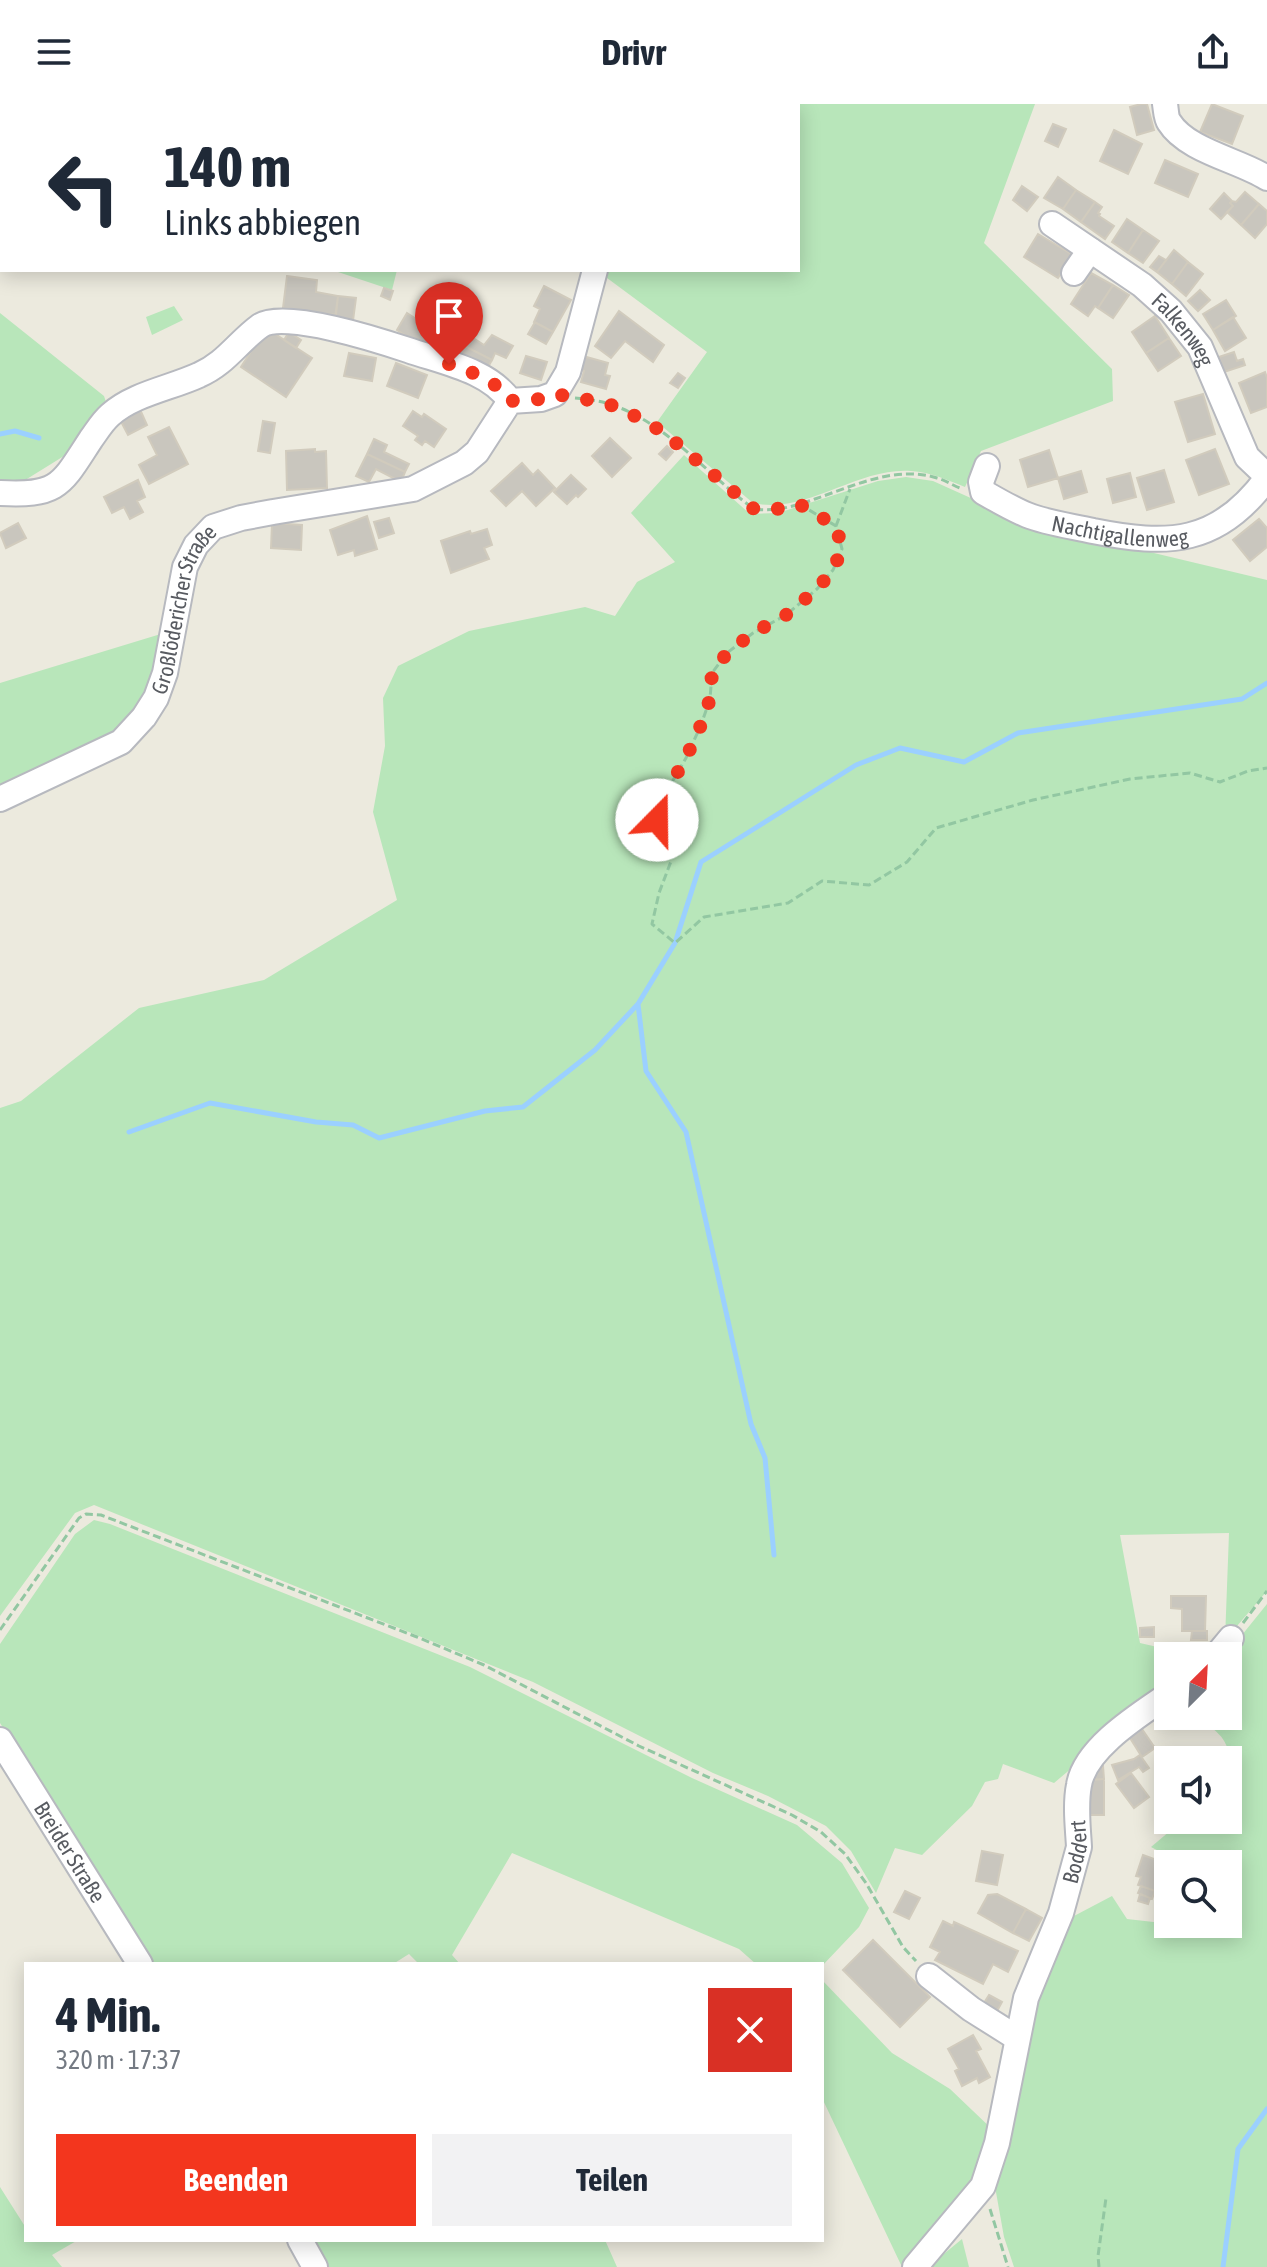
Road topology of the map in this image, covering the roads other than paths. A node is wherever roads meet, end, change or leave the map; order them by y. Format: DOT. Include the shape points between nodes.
graph roads {
  1 [pos="1165,104"];
  2 [pos="1267,178"];
  3 [pos="1052,224"];
  4 [pos="1090,250"];
  5 [pos="594,272"];
  6 [pos="1074,273"];
  7 [pos="510,401"];
  8 [pos="987,466"];
  9 [pos="1267,477"];
  10 [pos="0,493"];
  11 [pos="0,799"];
  12 [pos="1154,1706"];
  13 [pos="0,1740"];
  14 [pos="139,1962"];
  15 [pos="929,1976"];
  16 [pos="1017,2038"];
  17 [pos="301,2242"];
  18 [pos="315,2267"];
  19 [pos="915,2267"];
  1 -- 2 [label="street" via="1168,121 1190,143"];
  3 -- 4 [label="street, Falkenweg"];
  4 -- 6 [label="street"];
  4 -- 9 [label="street, Falkenweg" via="1142,285 1200,347 1247,457"];
  5 -- 7 [label="street" via="568,372 555,394"];
  7 -- 10 [label="street" via="495,384 472,372 387,343 273,321 262,324 214,368 110,415 72,471 56,485 35,493"];
  7 -- 11 [label="street, Großlödericher Straße" via="477,452 413,489 213,527 185,567 165,673 144,717 121,742"];
  8 -- 9 [label="street, Nachtigallenweg" via="983,492 1028,515 1151,540 1214,527 1252,499"];
  12 -- 16 [label="street, Boddert" via="1094,1754 1085,1768 1079,1785 1077,1857 1061,1913 1026,1998"];
  13 -- 14 [label="street, Breider Straße"];
  15 -- 16 [label="street"];
  16 -- 19 [label="street, Boddert" via="997,2143 983,2186"];
  17 -- 18 [label="street"];
}
